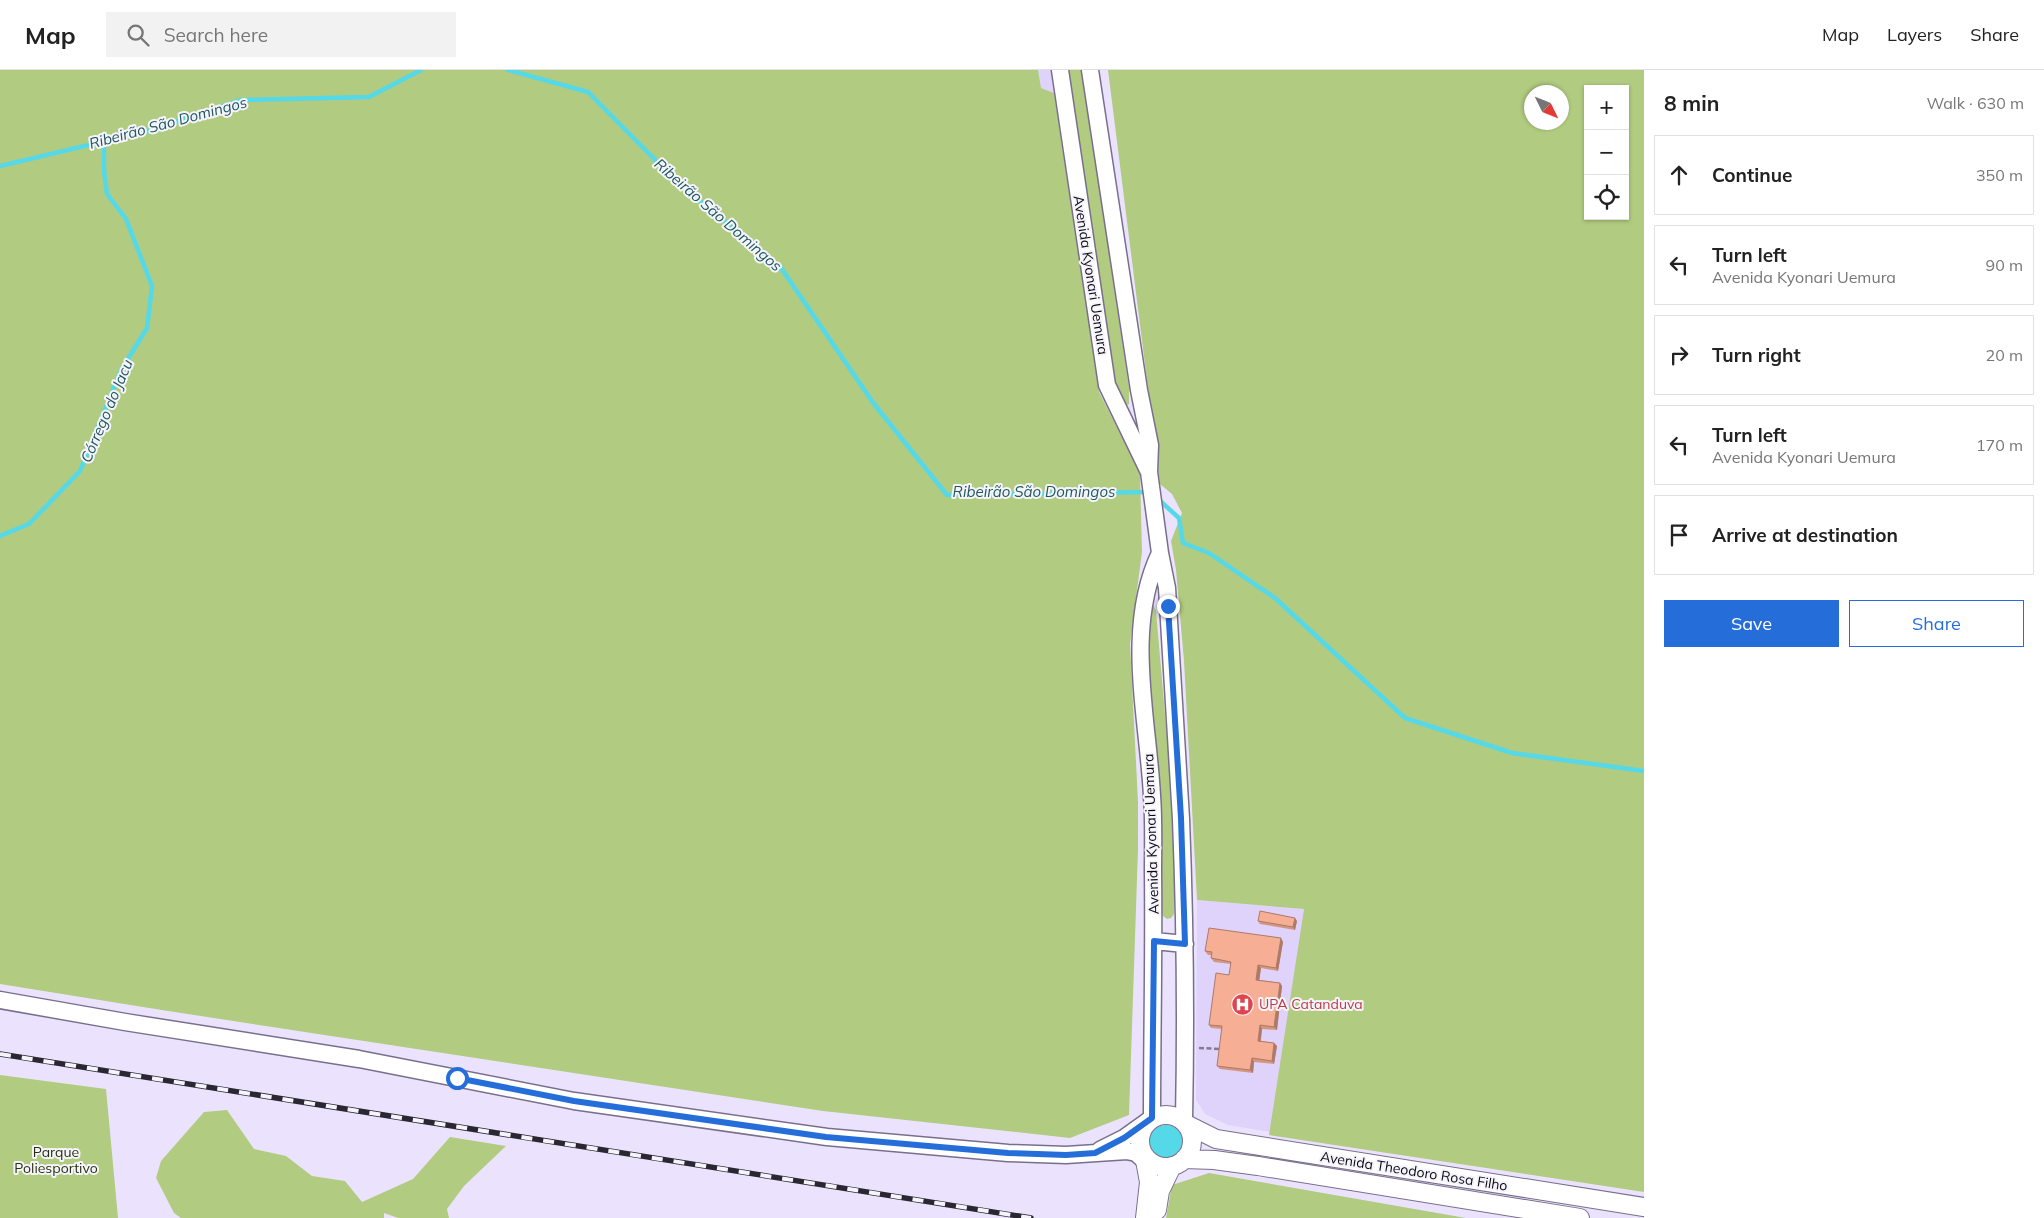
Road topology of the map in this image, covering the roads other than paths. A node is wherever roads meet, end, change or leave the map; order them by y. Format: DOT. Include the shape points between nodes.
graph roads {
  1 [pos="1060,70"];
  2 [pos="1090,70"];
  3 [pos="1150,472"];
  4 [pos="1160,553"];
  5 [pos="1154,941"];
  6 [pos="1185,944"];
  7 [pos="0,1000"];
  8 [pos="1152,1118"];
  9 [pos="1186,1123"];
  10 [pos="1095,1153"];
  11 [pos="1145,1159"];
  12 [pos="1178,1163"];
  13 [pos="1644,1207"];
  14 [pos="1151,1212"];
  15 [pos="1580,1218"];
  1 -- 3 [label="street, Avenida Kyonari Uemura" via="1107,384"];
  2 -- 3 [label="street, Avenida Kyonari Uemura" via="1150,445"];
  3 -- 4 [label="street, Avenida Kyonari Uemura"];
  4 -- 5 [label="street, Avenida Kyonari Uemura" via="1145,595 1141,628 1152,796"];
  4 -- 6 [label="street, Avenida Kyonari Uemura" via="1167,588"];
  5 -- 6 [label="street"];
  5 -- 8 [label="street, Avenida Kyonari Uemura"];
  6 -- 9 [label="street, Avenida Kyonari Uemura"];
  7 -- 10 [label="street" via="359,1059 574,1101 826,1137 1008,1153"];
  8 -- 9 [label="main road" via="1168,1114"];
  8 -- 10 [label="street"];
  8 -- 11 [label="main road" via="1140,1140"];
  9 -- 12 [label="main road" via="1192,1143 1190,1152"];
  9 -- 13 [label="main road, Avenida Theodoro Rosa Filho" via="1200,1133 1222,1140"];
  10 -- 11 [label="street" via="1128,1151"];
  11 -- 12 [label="main road" via="1161,1166"];
  11 -- 14 [label="main road"];
  12 -- 14 [label="main road"];
  12 -- 15 [label="main road, Avenida Theodoro Rosa Filho" via="1214,1160 1258,1166"];
}
